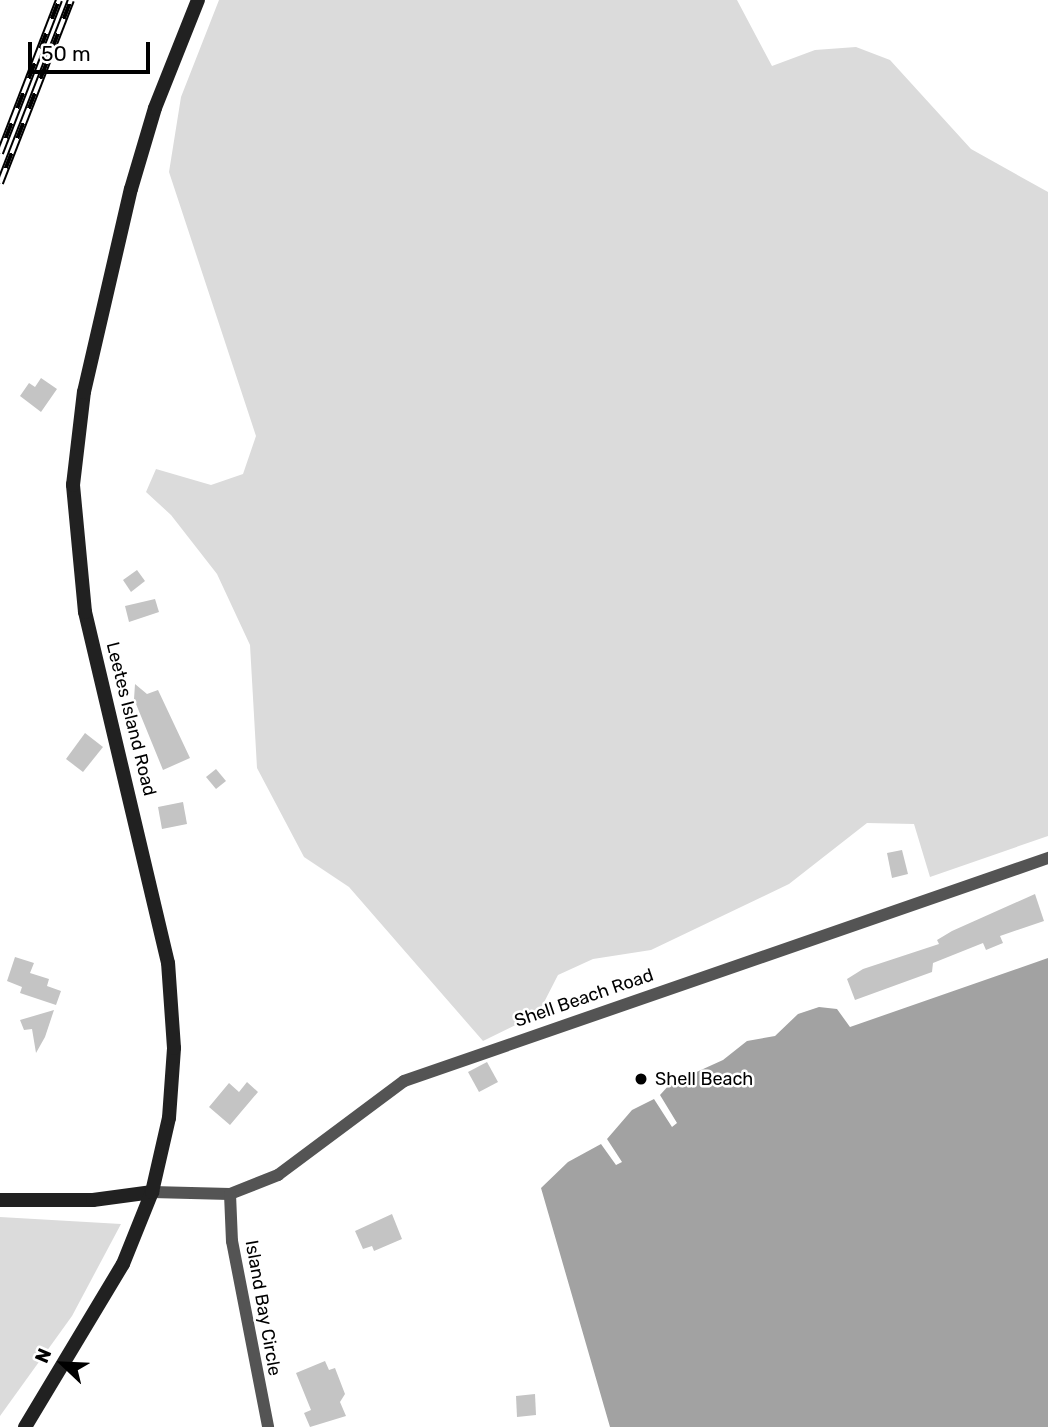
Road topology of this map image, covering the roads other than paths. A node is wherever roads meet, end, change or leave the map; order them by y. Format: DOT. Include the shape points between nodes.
graph roads {
  1 [pos="198,0"];
  2 [pos="1048,858"];
  3 [pos="152,1192"];
  4 [pos="230,1194"];
  5 [pos="0,1200"];
  6 [pos="25,1427"];
  7 [pos="268,1427"];
  1 -- 3 [label="main road, Leetes Island Road" via="155,108 131,189 84,392 73,485 85,612 168,963 173,1086"];
  2 -- 4 [label="street, Shell Beach Road" via="404,1081 278,1175"];
  3 -- 4 [label="street, Shell Beach Road"];
  3 -- 5 [label="main road" via="93,1200"];
  3 -- 6 [label="main road, Leetes Island Road" via="123,1264"];
  4 -- 7 [label="street, Island Bay Circle" via="232,1241"];
}
